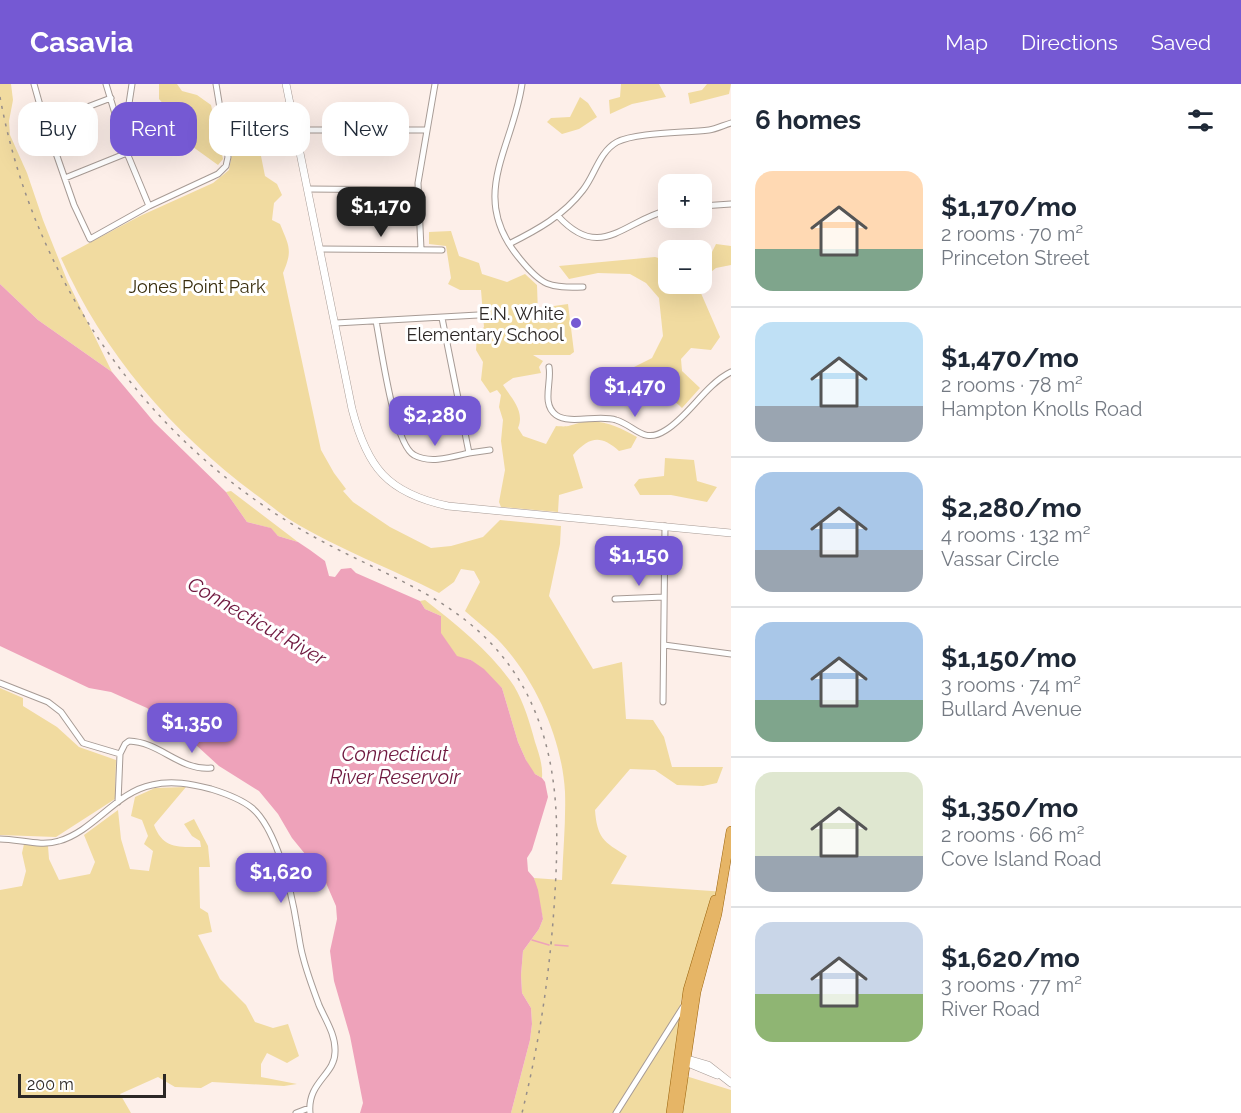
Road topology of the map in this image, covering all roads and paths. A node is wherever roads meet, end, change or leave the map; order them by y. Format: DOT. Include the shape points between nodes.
graph roads {
  1 [pos="34,84"];
  2 [pos="106,84"];
  3 [pos="132,84"];
  4 [pos="216,84"];
  5 [pos="286,84"];
  6 [pos="435,84"];
  7 [pos="522,84"];
  8 [pos="111,98"];
  9 [pos="39,102"];
  10 [pos="112,102"];
  11 [pos="129,102"];
  12 [pos="290,102"];
  13 [pos="98,103"];
  14 [pos="731,123"];
  15 [pos="310,130"];
  16 [pos="426,130"];
  17 [pos="57,156"];
  18 [pos="120,156"];
  19 [pos="129,156"];
  20 [pos="301,156"];
  21 [pos="65,178"];
  22 [pos="308,189"];
  23 [pos="418,190"];
  24 [pos="731,204"];
  25 [pos="712,205"];
  26 [pos="149,206"];
  27 [pos="658,213"];
  28 [pos="558,216"];
  29 [pos="509,244"];
  30 [pos="320,249"];
  31 [pos="421,249"];
  32 [pos="442,250"];
  33 [pos="583,287"];
  34 [pos="478,315"];
  35 [pos="442,318"];
  36 [pos="376,321"];
  37 [pos="336,323"];
  38 [pos="549,367"];
  39 [pos="731,372"];
  40 [pos="490,450"];
  41 [pos="469,453"];
  42 [pos="665,526"];
  43 [pos="731,533"];
  44 [pos="664,597"];
  45 [pos="615,599"];
  46 [pos="664,645"];
  47 [pos="731,654"];
  48 [pos="0,683"];
  49 [pos="663,702"];
  50 [pos="120,754"];
  51 [pos="211,768"];
  52 [pos="118,802"];
  53 [pos="731,831"];
  54 [pos="0,839"];
  55 [pos="724,869"];
  56 [pos="686,1003"];
  57 [pos="683,1060"];
  58 [pos="730,1083"];
  59 [pos="310,1110"];
  60 [pos="296,1113"];
  61 [pos="616,1113"];
  62 [pos="671,1113"];
  63 [pos="678,1113"];
  1 -- 9 [label="street"];
  2 -- 8 [label="street"];
  3 -- 11 [label="street"];
  4 -- 26 [label="street" via="228,157 226,166 218,174"];
  5 -- 12 [label="street"];
  6 -- 16 [label="street"];
  7 -- 29 [label="street" via="495,184 495,206"];
  8 -- 10 [label="street"];
  8 -- 13 [label="street"];
  14 -- 28 [label="street" via="711,130 618,142 605,153 585,188"];
  15 -- 16 [label="street"];
  16 -- 23 [label="street"];
  17 -- 21 [label="street"];
  18 -- 21 [label="street"];
  19 -- 26 [label="street"];
  20 -- 22 [label="street"];
  21 -- 26 [label="street" via="90,239"];
  22 -- 23 [label="street"];
  22 -- 30 [label="street"];
  23 -- 31 [label="street"];
  24 -- 25 [label="street"];
  27 -- 28 [label="street" via="606,238 579,234"];
  28 -- 29 [label="street"];
  29 -- 33 [label="street" via="545,284"];
  30 -- 31 [label="street"];
  30 -- 37 [label="street"];
  31 -- 32 [label="street"];
  34 -- 35 [label="street"];
  35 -- 36 [label="street"];
  35 -- 41 [label="street"];
  36 -- 37 [label="street"];
  36 -- 41 [label="street" via="399,435 409,452 433,459"];
  37 -- 42 [label="street" via="358,434 371,462 387,480 411,495 428,502 473,509"];
  38 -- 39 [label="street" via="549,404 555,415 616,420 645,436 667,430 712,385"];
  40 -- 41 [label="street"];
  42 -- 43 [label="street"];
  42 -- 44 [label="street"];
  44 -- 45 [label="street"];
  44 -- 46 [label="street"];
  46 -- 47 [label="street"];
  46 -- 49 [label="street"];
  48 -- 50 [label="street" via="48,702 61,712 83,743"];
  50 -- 51 [label="street" via="125,744 136,741 193,768"];
  50 -- 52 [label="street"];
  52 -- 54 [label="street" via="80,831 59,841"];
  52 -- 59 [label="street" via="150,785 190,784 236,798 262,820 281,862 302,954 335,1051 330,1067 312,1092"];
  53 -- 55 [label="main road"];
  55 -- 56 [label="main road"];
  55 -- 57 [label="main road"];
  56 -- 57 [label="main road"];
  56 -- 61 [label="street"];
  57 -- 58 [label="street"];
  57 -- 62 [label="main road"];
  57 -- 63 [label="main road"];
  59 -- 60 [label="street"];
}
